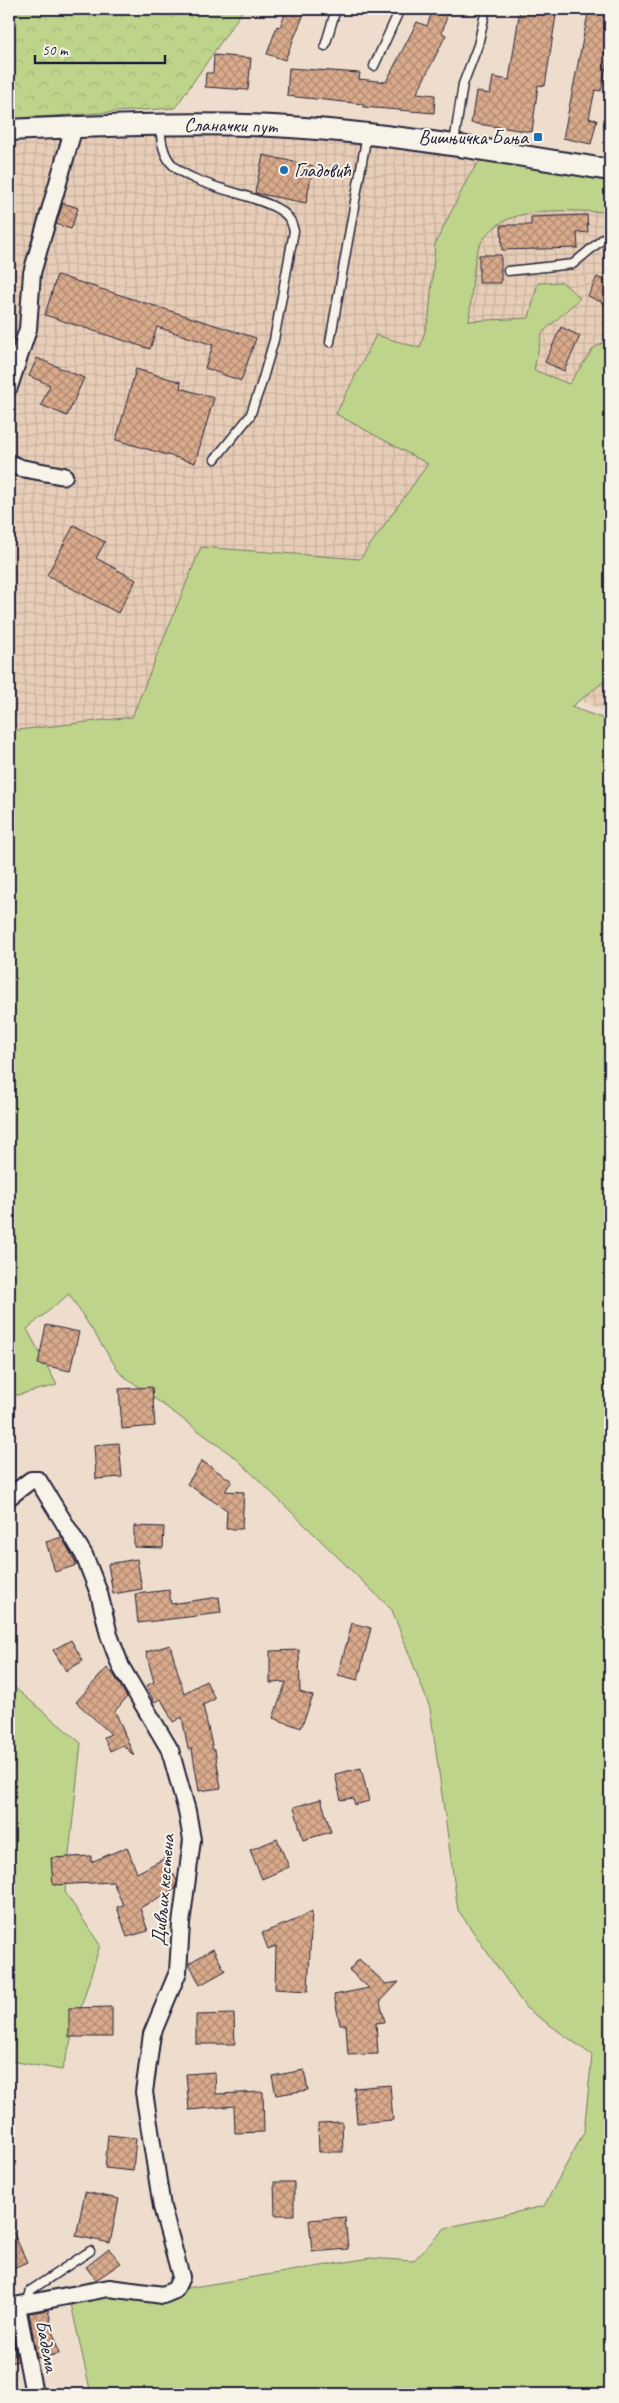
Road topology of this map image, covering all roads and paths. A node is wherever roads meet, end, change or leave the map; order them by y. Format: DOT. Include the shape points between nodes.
graph roads {
  1 [pos="336,9"];
  2 [pos="400,9"];
  3 [pos="486,9"];
  4 [pos="324,46"];
  5 [pos="374,66"];
  6 [pos="160,125"];
  7 [pos="74,127"];
  8 [pos="9,130"];
  9 [pos="367,134"];
  10 [pos="454,145"];
  11 [pos="610,166"];
  12 [pos="610,233"];
  13 [pos="508,271"];
  14 [pos="330,342"];
  15 [pos="9,387"];
  16 [pos="215,459"];
  17 [pos="9,463"];
  18 [pos="64,476"];
  19 [pos="9,1497"];
  20 [pos="90,2251"];
  21 [pos="18,2306"];
  22 [pos="34,2394"];
  1 -- 4 [label="lane"];
  2 -- 5 [label="lane"];
  3 -- 10 [label="lane" via="478,45 463,84"];
  6 -- 7 [label="street, Сланачки пут"];
  6 -- 9 [label="street, Сланачки пут" via="272,126"];
  6 -- 16 [label="lane" via="162,145 170,163 202,182 272,206 290,218 294,231 274,340 262,385 250,416"];
  7 -- 8 [label="street, Сланачки пут"];
  7 -- 15 [label="street" via="32,272 28,329"];
  9 -- 10 [label="street, Сланачки пут"];
  9 -- 14 [label="lane"];
  10 -- 11 [label="street, Сланачки пут"];
  12 -- 13 [label="lane" via="573,264"];
  17 -- 18 [label="street"];
  19 -- 21 [label="street, Дивљих кестена" via="31,1480 39,1481 84,1556 99,1593 121,1667 170,1750 192,1840 178,1972 152,2034 144,2092 162,2207 181,2277 175,2290 163,2295 109,2288"];
  20 -- 21 [label="lane" via="31,2290"];
  21 -- 22 [label="street, Бадема"];
}
